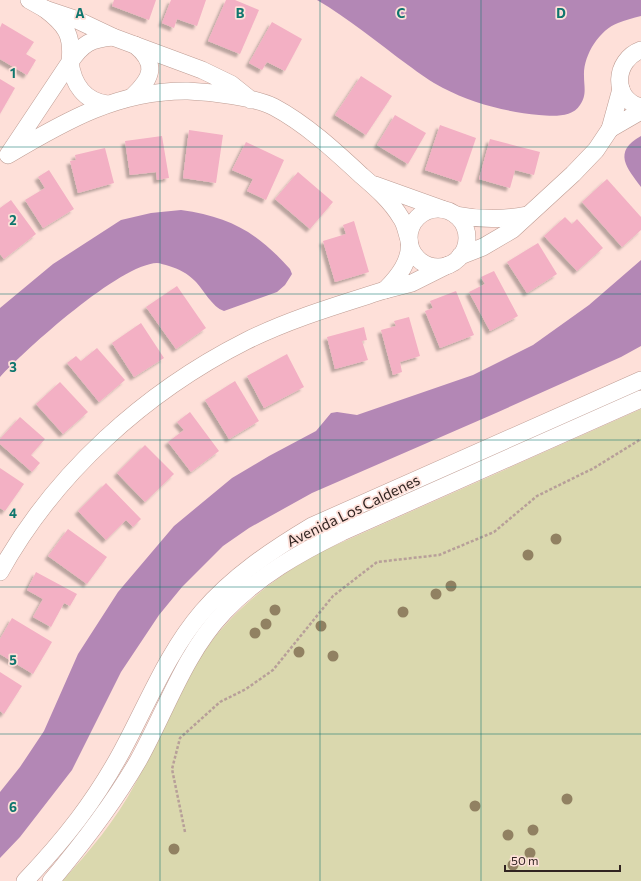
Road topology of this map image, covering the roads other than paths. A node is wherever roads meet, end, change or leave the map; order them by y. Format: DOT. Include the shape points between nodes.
graph roads {
  1 [pos="29,0"];
  2 [pos="46,9"];
  3 [pos="113,37"];
  4 [pos="135,45"];
  5 [pos="641,50"];
  6 [pos="70,62"];
  7 [pos="621,89"];
  8 [pos="132,96"];
  9 [pos="251,100"];
  10 [pos="107,104"];
  11 [pos="641,107"];
  12 [pos="641,111"];
  13 [pos="610,129"];
  14 [pos="4,159"];
  15 [pos="369,182"];
  16 [pos="449,212"];
  17 [pos="527,215"];
  18 [pos="409,240"];
  19 [pos="454,261"];
  20 [pos="385,290"];
  21 [pos="641,380"];
  22 [pos="641,399"];
  23 [pos="0,572"];
  24 [pos="25,881"];
  25 [pos="51,881"];
  1 -- 2 [label="street"];
  2 -- 3 [label="street"];
  2 -- 6 [label="street" via="62,22 68,34 72,46"];
  3 -- 4 [label="street"];
  3 -- 6 [label="street" via="94,39 83,46"];
  4 -- 8 [label="street" via="145,53 150,70 149,79"];
  4 -- 9 [label="street" via="232,84"];
  5 -- 7 [label="street" via="626,60 621,69"];
  6 -- 10 [label="street" via="72,76 86,96 97,103"];
  6 -- 14 [label="street"];
  7 -- 11 [label="street" via="630,102"];
  7 -- 13 [label="street"];
  8 -- 9 [label="street" via="188,91"];
  8 -- 10 [label="street"];
  9 -- 15 [label="street" via="273,106 307,128"];
  10 -- 14 [label="street" via="71,120"];
  12 -- 13 [label="street"];
  13 -- 17 [label="street" via="596,150 573,174"];
  15 -- 16 [label="street"];
  15 -- 18 [label="street" via="389,201 402,219"];
  16 -- 17 [label="street" via="480,220 504,220"];
  16 -- 18 [label="street" via="425,212 418,216 412,223"];
  16 -- 19 [label="street" via="462,222 467,240 465,248"];
  17 -- 19 [label="street" via="512,230"];
  18 -- 19 [label="street" via="415,257 422,263 439,267"];
  18 -- 20 [label="street" via="409,254 404,266"];
  19 -- 20 [label="street" via="412,283"];
  20 -- 23 [label="street" via="330,308 246,341 168,386 107,438 58,488 14,546"];
  21 -- 24 [label="street, Avenida Los Caldenes" via="312,526 256,562 221,592 193,625 168,660 107,778 76,825"];
  22 -- 25 [label="street, Avenida Los Caldenes" via="342,532 308,549 265,576 224,612 202,641 185,666 138,760 113,801 91,833"];
}
